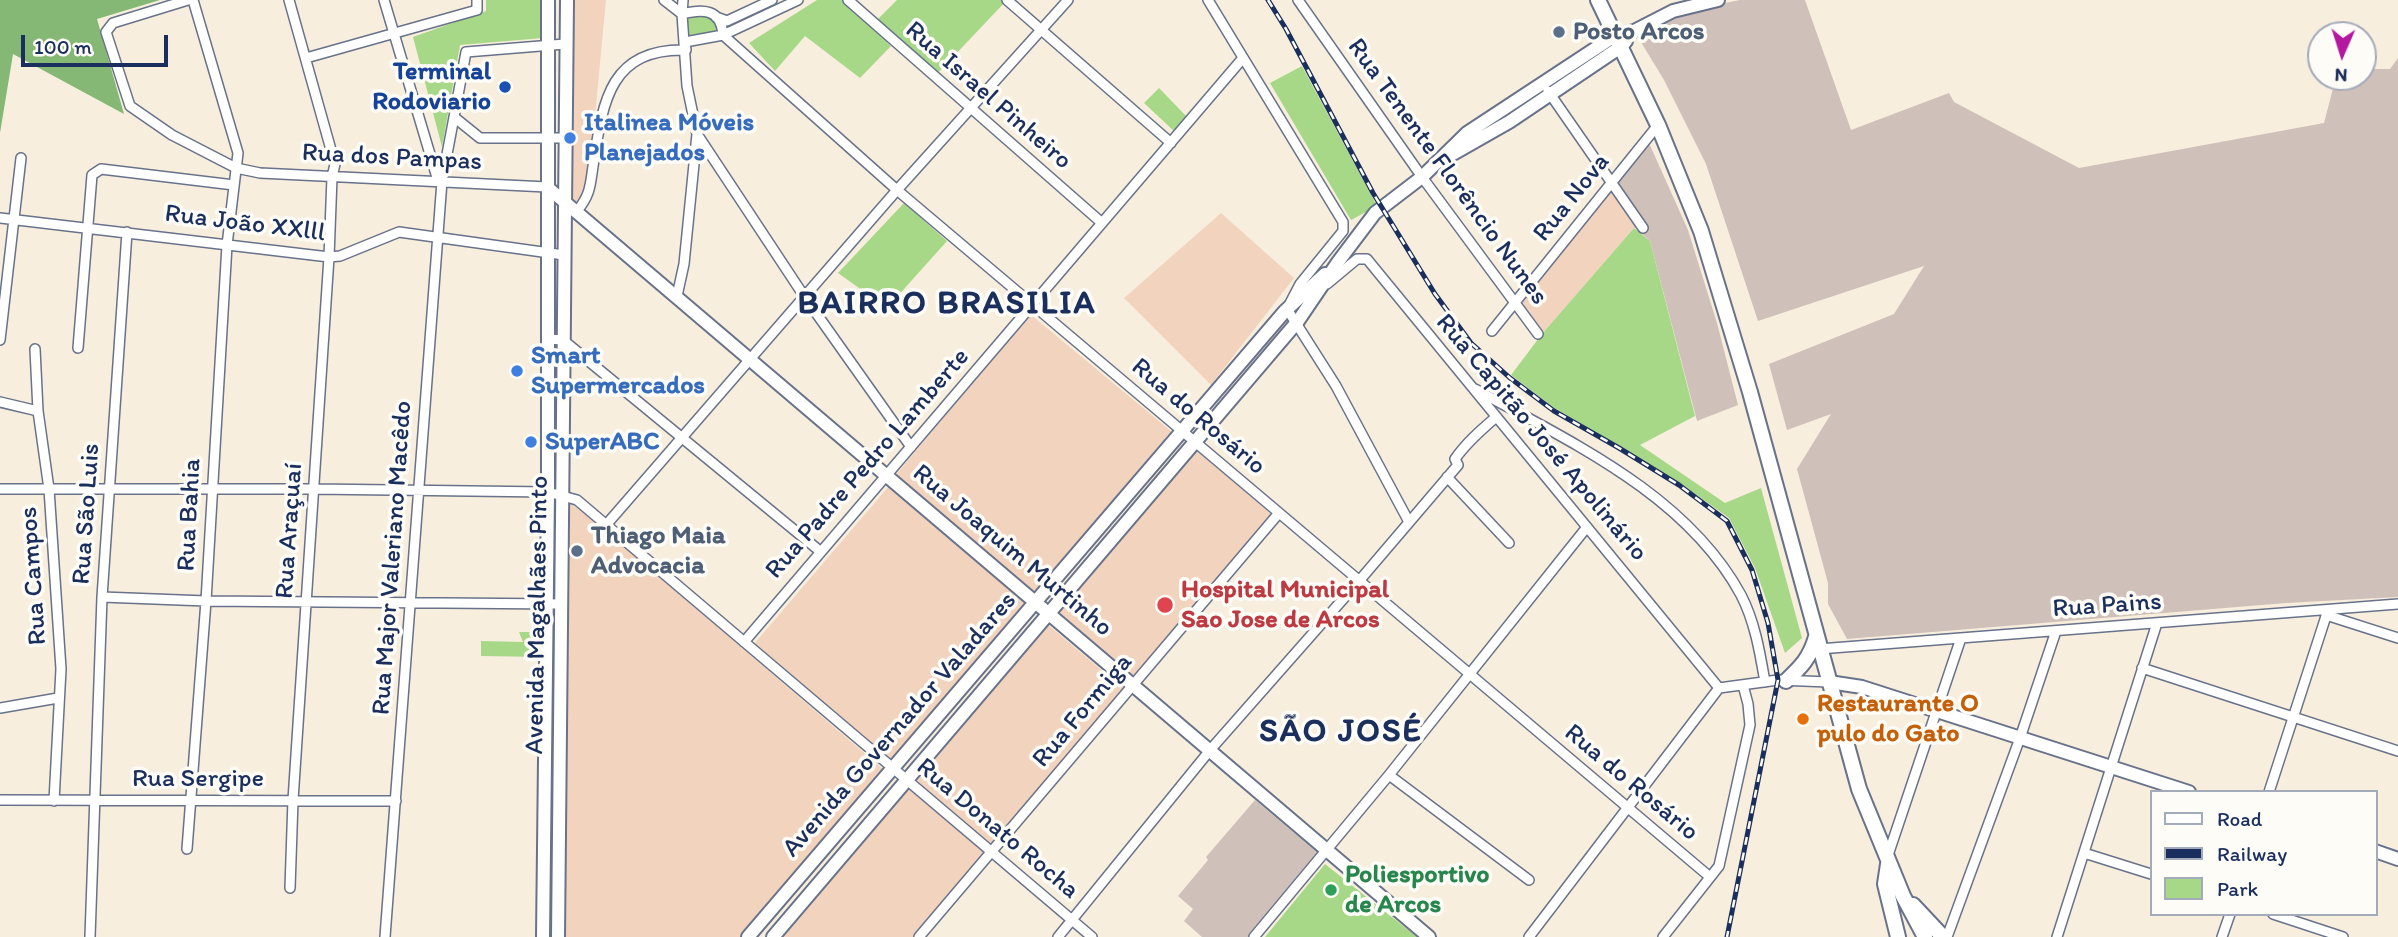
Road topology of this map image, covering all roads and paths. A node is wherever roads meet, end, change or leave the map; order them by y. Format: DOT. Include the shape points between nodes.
graph roads {
  1 [pos="188,0"];
  2 [pos="193,0"];
  3 [pos="289,0"];
  4 [pos="384,0"];
  5 [pos="548,0"];
  6 [pos="567,0"];
  7 [pos="664,0"];
  8 [pos="683,0"];
  9 [pos="772,0"];
  10 [pos="798,0"];
  11 [pos="848,0"];
  12 [pos="1007,0"];
  13 [pos="1068,0"];
  14 [pos="1208,0"];
  15 [pos="1298,0"];
  16 [pos="1598,0"];
  17 [pos="1685,0"];
  18 [pos="1718,0"];
  19 [pos="477,5"];
  20 [pos="1673,11"];
  21 [pos="682,14"];
  22 [pos="715,17"];
  23 [pos="1043,30"];
  24 [pos="394,33"];
  25 [pos="726,33"];
  26 [pos="1619,41"];
  27 [pos="548,44"];
  28 [pos="565,44"];
  29 [pos="686,50"];
  30 [pos="306,58"];
  31 [pos="1243,58"];
  32 [pos="1542,83"];
  33 [pos="1550,94"];
  34 [pos="969,108"];
  35 [pos="454,117"];
  36 [pos="1658,125"];
  37 [pos="697,134"];
  38 [pos="565,138"];
  39 [pos="547,139"];
  40 [pos="1171,143"];
  41 [pos="22,158"];
  42 [pos="1436,164"];
  43 [pos="236,168"];
  44 [pos="332,177"];
  45 [pos="1422,177"];
  46 [pos="440,181"];
  47 [pos="1611,183"];
  48 [pos="234,185"];
  49 [pos="547,187"];
  50 [pos="897,190"];
  51 [pos="564,200"];
  52 [pos="577,211"];
  53 [pos="547,215"];
  54 [pos="564,216"];
  55 [pos="0,218"];
  56 [pos="15,219"];
  57 [pos="1102,223"];
  58 [pos="88,227"];
  59 [pos="1643,228"];
  60 [pos="127,232"];
  61 [pos="437,237"];
  62 [pos="227,245"];
  63 [pos="547,253"];
  64 [pos="564,255"];
  65 [pos="329,257"];
  66 [pos="1338,262"];
  67 [pos="1321,289"];
  68 [pos="677,296"];
  69 [pos="804,296"];
  70 [pos="1515,303"];
  71 [pos="1032,304"];
  72 [pos="1287,309"];
  73 [pos="1295,324"];
  74 [pos="1492,331"];
  75 [pos="1538,334"];
  76 [pos="548,338"];
  77 [pos="0,340"];
  78 [pos="563,340"];
  79 [pos="78,348"];
  80 [pos="35,349"];
  81 [pos="751,359"];
  82 [pos="1469,386"];
  83 [pos="0,402"];
  84 [pos="38,411"];
  85 [pos="1495,418"];
  86 [pos="1530,420"];
  87 [pos="1506,430"];
  88 [pos="1182,431"];
  89 [pos="682,438"];
  90 [pos="1195,442"];
  91 [pos="911,447"];
  92 [pos="887,475"];
  93 [pos="1447,477"];
  94 [pos="213,488"];
  95 [pos="0,489"];
  96 [pos="49,489"];
  97 [pos="110,489"];
  98 [pos="314,489"];
  99 [pos="419,492"];
  100 [pos="548,492"];
  101 [pos="562,496"];
  102 [pos="1279,513"];
  103 [pos="1409,522"];
  104 [pos="606,525"];
  105 [pos="1587,527"];
  106 [pos="1510,542"];
  107 [pos="821,552"];
  108 [pos="1359,581"];
  109 [pos="102,597"];
  110 [pos="206,601"];
  111 [pos="307,602"];
  112 [pos="1036,602"];
  113 [pos="411,603"];
  114 [pos="547,604"];
  115 [pos="561,604"];
  116 [pos="2398,604"];
  117 [pos="2327,612"];
  118 [pos="1049,613"];
  119 [pos="2157,623"];
  120 [pos="2056,631"];
  121 [pos="1961,638"];
  122 [pos="2398,638"];
  123 [pos="744,642"];
  124 [pos="1818,642"];
  125 [pos="2142,668"];
  126 [pos="1470,674"];
  127 [pos="1786,681"];
  128 [pos="1765,682"];
  129 [pos="1829,682"];
  130 [pos="1133,685"];
  131 [pos="1743,685"];
  132 [pos="1719,688"];
  133 [pos="58,698"];
  134 [pos="0,708"];
  135 [pos="1937,711"];
  136 [pos="2293,717"];
  137 [pos="2020,738"];
  138 [pos="1211,749"];
  139 [pos="2398,751"];
  140 [pos="2111,767"];
  141 [pos="893,769"];
  142 [pos="1390,775"];
  143 [pos="907,780"];
  144 [pos="2183,790"];
  145 [pos="2270,790"];
  146 [pos="189,799"];
  147 [pos="0,800"];
  148 [pos="54,800"];
  149 [pos="94,800"];
  150 [pos="293,800"];
  151 [pos="397,801"];
  152 [pos="1628,808"];
  153 [pos="187,849"];
  154 [pos="1327,850"];
  155 [pos="991,852"];
  156 [pos="2377,852"];
  157 [pos="2084,853"];
  158 [pos="2398,859"];
  159 [pos="1888,860"];
  160 [pos="544,861"];
  161 [pos="558,861"];
  162 [pos="2150,874"];
  163 [pos="1710,877"];
  164 [pos="1529,880"];
  165 [pos="290,888"];
  166 [pos="1903,896"];
  167 [pos="781,899"];
  168 [pos="796,911"];
  169 [pos="2229,916"];
  170 [pos="2279,916"];
  171 [pos="1072,920"];
  172 [pos="90,937"];
  173 [pos="385,937"];
  174 [pos="543,937"];
  175 [pos="558,937"];
  176 [pos="748,937"];
  177 [pos="773,937"];
  178 [pos="919,937"];
  179 [pos="1058,937"];
  180 [pos="1092,937"];
  181 [pos="1254,937"];
  182 [pos="1429,937"];
  183 [pos="1529,937"];
  184 [pos="1663,937"];
  185 [pos="1898,937"];
  186 [pos="1924,937"];
  187 [pos="1945,937"];
  188 [pos="2057,937"];
  189 [pos="2222,937"];
  190 [pos="2343,937"];
  1 -- 43 [label="street, Rua dos Pampas" via="113,23 106,32 130,106 172,135"];
  2 -- 43 [label="street, Rua Bahia" via="238,153"];
  3 -- 30 [label="street, Rua Araçuaí"];
  4 -- 24 [label="street"];
  5 -- 27 [label="street, Avenida Magalhães Pinto"];
  6 -- 28 [label="street, Avenida Magalhães Pinto"];
  7 -- 21 [label="street"];
  8 -- 21 [label="street"];
  9 -- 22 [label="street" via="727,21"];
  10 -- 25 [label="street"];
  11 -- 34 [label="street, Rua Israel Pinheiro"];
  12 -- 23 [label="street"];
  13 -- 23 [label="street"];
  14 -- 31 [label="street"];
  15 -- 45 [label="street, Rua Tenente Florêncio Nunes"];
  16 -- 26 [label="main road"];
  17 -- 20 [label="street"];
  18 -- 20 [label="street"];
  19 -- 24 [label="street"];
  20 -- 26 [label="street"];
  21 -- 22 [label="street" via="707,11"];
  21 -- 29 [label="street"];
  22 -- 25 [label="street, Rua do Rosário"];
  23 -- 34 [label="street"];
  23 -- 40 [label="street"];
  24 -- 30 [label="street"];
  24 -- 46 [label="street"];
  25 -- 29 [label="street" via="685,42"];
  25 -- 50 [label="street, Rua do Rosário"];
  26 -- 32 [label="street, Avenida Governador Valadares"];
  26 -- 33 [label="street, Avenida Governador Valadares"];
  26 -- 36 [label="main road"];
  27 -- 28 [label="street"];
  27 -- 35 [label="street, Rua Major Valeriano Macêdo" via="466,52"];
  27 -- 39 [label="street, Avenida Magalhães Pinto"];
  28 -- 38 [label="street, Avenida Magalhães Pinto"];
  29 -- 37 [label="street" via="687,86"];
  29 -- 52 [label="street" via="664,49 621,72 601,118 588,197"];
  30 -- 44 [label="street, Rua Araçuaí" via="335,164"];
  31 -- 40 [label="street, Rua Padre Pedro Lamberte"];
  31 -- 72 [label="street" via="1343,222 1343,231"];
  32 -- 33 [label="street"];
  32 -- 42 [label="street, Avenida Governador Valadares" via="1466,134"];
  33 -- 42 [label="street, Avenida Governador Valadares"];
  33 -- 47 [label="street"];
  34 -- 50 [label="street"];
  34 -- 57 [label="street, Rua Israel Pinheiro"];
  35 -- 39 [label="street" via="480,138"];
  35 -- 46 [label="street, Rua Major Valeriano Macêdo"];
  36 -- 47 [label="street, Rua Nova"];
  36 -- 124 [label="main road" via="1704,243"];
  37 -- 68 [label="street"];
  37 -- 69 [label="street"];
  38 -- 39 [label="street"];
  38 -- 51 [label="street, Avenida Magalhães Pinto"];
  39 -- 49 [label="street, Avenida Magalhães Pinto"];
  40 -- 57 [label="street, Rua Padre Pedro Lamberte"];
  41 -- 56 [label="street"];
  42 -- 45 [label="street, Avenida Governador Valadares"];
  43 -- 44 [label="street, Rua dos Pampas"];
  43 -- 48 [label="street, Rua Bahia"];
  44 -- 46 [label="street, Rua dos Pampas"];
  44 -- 65 [label="street, Rua Araçuaí"];
  45 -- 66 [label="street, Avenida Governador Valadares" via="1375,213"];
  45 -- 70 [label="street, Rua Tenente Florêncio Nunes"];
  46 -- 49 [label="street, Rua dos Pampas"];
  46 -- 61 [label="street, Rua Major Valeriano Macêdo"];
  47 -- 59 [label="street"];
  47 -- 70 [label="street, Rua Nova"];
  48 -- 58 [label="street" via="101,169 92,175"];
  48 -- 62 [label="street, Rua Bahia"];
  49 -- 51 [label="street, Rua Joaquim Murtinho"];
  49 -- 53 [label="street, Avenida Magalhães Pinto"];
  50 -- 69 [label="street"];
  50 -- 71 [label="street, Rua do Rosário"];
  51 -- 52 [label="street, Rua Joaquim Murtinho"];
  51 -- 54 [label="street, Avenida Magalhães Pinto"];
  52 -- 68 [label="street, Rua Joaquim Murtinho"];
  53 -- 54 [label="street"];
  53 -- 63 [label="street, Avenida Magalhães Pinto"];
  54 -- 64 [label="street, Avenida Magalhães Pinto"];
  55 -- 56 [label="street, Rua João XXlll"];
  56 -- 58 [label="street, Rua João XXlll"];
  56 -- 77 [label="street"];
  57 -- 71 [label="street, Rua Padre Pedro Lamberte"];
  58 -- 60 [label="street, Rua João XXlll"];
  58 -- 79 [label="street"];
  60 -- 62 [label="street, Rua João XXlll"];
  60 -- 97 [label="street, Rua São Luis"];
  61 -- 63 [label="street, Rua João XXlll"];
  61 -- 65 [label="street, Rua João XXlll" via="399,232"];
  61 -- 99 [label="street, Rua Major Valeriano Macêdo"];
  62 -- 65 [label="street, Rua João XXlll"];
  62 -- 94 [label="street, Rua Bahia"];
  63 -- 64 [label="street, Rua João XXlll"];
  63 -- 76 [label="street, Avenida Magalhães Pinto"];
  64 -- 78 [label="street, Avenida Magalhães Pinto"];
  65 -- 98 [label="street, Rua Araçuaí"];
  66 -- 67 [label="street, Avenida Governador Valadares"];
  66 -- 72 [label="street, Avenida Governador Valadares"];
  67 -- 73 [label="street, Avenida Governador Valadares"];
  67 -- 82 [label="street, Rua Capitão José Apolinário" via="1357,259 1367,259"];
  68 -- 81 [label="street, Rua Joaquim Murtinho"];
  69 -- 81 [label="street"];
  69 -- 91 [label="street"];
  70 -- 74 [label="street, Rua Nova"];
  70 -- 75 [label="street, Rua Tenente Florêncio Nunes"];
  71 -- 88 [label="street, Rua do Rosário"];
  71 -- 91 [label="street, Rua Padre Pedro Lamberte"];
  72 -- 73 [label="street"];
  72 -- 88 [label="street, Avenida Governador Valadares"];
  73 -- 90 [label="street, Avenida Governador Valadares"];
  73 -- 103 [label="street" via="1336,386"];
  76 -- 78 [label="street"];
  76 -- 100 [label="street, Avenida Magalhães Pinto"];
  78 -- 89 [label="street"];
  78 -- 101 [label="street, Avenida Magalhães Pinto"];
  80 -- 84 [label="street, Rua Campos"];
  81 -- 89 [label="street"];
  81 -- 92 [label="street, Rua Joaquim Murtinho"];
  82 -- 85 [label="street, Rua Capitão José Apolinário"];
  82 -- 86 [label="street"];
  83 -- 84 [label="street"];
  84 -- 96 [label="street, Rua Campos"];
  85 -- 87 [label="street, Rua Capitão José Apolinário"];
  85 -- 93 [label="street" via="1459,454 1458,464"];
  86 -- 87 [label="street" via="1513,417"];
  86 -- 128 [label="street" via="1633,479 1694,533 1741,596 1757,639"];
  87 -- 105 [label="street, Rua Capitão José Apolinário"];
  88 -- 90 [label="street, Rua do Rosário"];
  88 -- 112 [label="street, Avenida Governador Valadares"];
  89 -- 104 [label="street"];
  89 -- 107 [label="street"];
  90 -- 102 [label="street, Rua do Rosário"];
  90 -- 118 [label="street, Avenida Governador Valadares"];
  91 -- 92 [label="street, Rua Padre Pedro Lamberte"];
  92 -- 107 [label="street, Rua Padre Pedro Lamberte"];
  92 -- 112 [label="street, Rua Joaquim Murtinho"];
  93 -- 103 [label="street"];
  93 -- 106 [label="street"];
  94 -- 97 [label="street, Rua Donato Rocha"];
  94 -- 98 [label="street, Rua Donato Rocha"];
  94 -- 110 [label="street, Rua Bahia"];
  95 -- 96 [label="street, Rua Donato Rocha"];
  96 -- 97 [label="street, Rua Donato Rocha"];
  96 -- 133 [label="street, Rua Campos" via="61,668"];
  97 -- 109 [label="street, Rua São Luis"];
  98 -- 99 [label="street, Rua Donato Rocha"];
  98 -- 111 [label="street, Rua Araçuaí"];
  99 -- 100 [label="street, Rua Donato Rocha"];
  99 -- 113 [label="street, Rua Major Valeriano Macêdo"];
  100 -- 101 [label="street, Rua Donato Rocha"];
  100 -- 114 [label="street, Avenida Magalhães Pinto"];
  101 -- 104 [label="street, Rua Donato Rocha" via="577,500"];
  101 -- 115 [label="street, Avenida Magalhães Pinto"];
  102 -- 108 [label="street, Rua do Rosário"];
  102 -- 130 [label="street, Rua Formiga"];
  103 -- 108 [label="street"];
  104 -- 123 [label="street, Rua Donato Rocha"];
  105 -- 126 [label="street"];
  105 -- 132 [label="street, Rua Capitão José Apolinário"];
  107 -- 123 [label="street, Rua Padre Pedro Lamberte"];
  108 -- 126 [label="street, Rua do Rosário"];
  108 -- 138 [label="street"];
  109 -- 110 [label="street"];
  109 -- 149 [label="street, Rua São Luis"];
  110 -- 111 [label="street"];
  110 -- 146 [label="street, Rua Bahia"];
  111 -- 113 [label="street"];
  111 -- 150 [label="street, Rua Araçuaí"];
  112 -- 118 [label="street, Rua Joaquim Murtinho"];
  112 -- 141 [label="street, Avenida Governador Valadares"];
  113 -- 114 [label="street"];
  113 -- 151 [label="street, Rua Major Valeriano Macêdo"];
  114 -- 115 [label="street"];
  114 -- 160 [label="street, Avenida Magalhães Pinto"];
  115 -- 161 [label="street, Avenida Magalhães Pinto"];
  116 -- 117 [label="street, Rua Pains"];
  117 -- 119 [label="street, Rua Pains"];
  117 -- 122 [label="street"];
  117 -- 136 [label="street"];
  118 -- 130 [label="street, Rua Joaquim Murtinho"];
  118 -- 143 [label="street, Avenida Governador Valadares"];
  119 -- 120 [label="street, Rua Pains"];
  119 -- 125 [label="street"];
  120 -- 121 [label="street, Rua Pains"];
  120 -- 137 [label="street"];
  121 -- 124 [label="street, Rua Pains"];
  121 -- 135 [label="street"];
  123 -- 141 [label="street, Rua Donato Rocha"];
  124 -- 127 [label="main road"];
  124 -- 129 [label="main road"];
  125 -- 136 [label="street"];
  125 -- 140 [label="street"];
  126 -- 142 [label="street"];
  126 -- 152 [label="street, Rua do Rosário"];
  127 -- 128 [label="street"];
  127 -- 129 [label="street"];
  128 -- 131 [label="street"];
  129 -- 135 [label="street" via="1862,687"];
  129 -- 159 [label="main road" via="1859,789"];
  130 -- 138 [label="street, Rua Joaquim Murtinho"];
  130 -- 155 [label="street, Rua Formiga"];
  131 -- 132 [label="street"];
  131 -- 163 [label="street" via="1750,725 1719,866"];
  132 -- 152 [label="street"];
  133 -- 134 [label="street"];
  133 -- 148 [label="street, Rua Campos"];
  135 -- 137 [label="street"];
  135 -- 159 [label="street"];
  136 -- 139 [label="street"];
  136 -- 145 [label="street"];
  137 -- 140 [label="street"];
  137 -- 187 [label="street"];
  138 -- 154 [label="street, Rua Joaquim Murtinho"];
  138 -- 171 [label="street"];
  140 -- 144 [label="street"];
  140 -- 157 [label="street"];
  141 -- 143 [label="street, Rua Donato Rocha"];
  141 -- 167 [label="street, Avenida Governador Valadares"];
  142 -- 154 [label="street"];
  142 -- 164 [label="street"];
  143 -- 155 [label="street, Rua Donato Rocha"];
  143 -- 168 [label="street, Avenida Governador Valadares"];
  146 -- 149 [label="street, Rua Sergipe"];
  146 -- 150 [label="street, Rua Sergipe"];
  146 -- 153 [label="street, Rua Bahia"];
  147 -- 148 [label="street, Rua Sergipe"];
  148 -- 149 [label="street, Rua Sergipe"];
  149 -- 172 [label="street, Rua São Luis"];
  150 -- 151 [label="street, Rua Sergipe"];
  150 -- 165 [label="street, Rua Araçuaí"];
  151 -- 173 [label="street, Rua Major Valeriano Macêdo"];
  152 -- 163 [label="street, Rua do Rosário"];
  152 -- 183 [label="street"];
  154 -- 181 [label="street"];
  154 -- 182 [label="street, Rua Joaquim Murtinho"];
  155 -- 171 [label="street, Rua Donato Rocha"];
  155 -- 178 [label="street, Rua Formiga"];
  156 -- 158 [label="street"];
  157 -- 162 [label="street"];
  157 -- 188 [label="street"];
  159 -- 166 [label="main road"];
  159 -- 185 [label="main road" via="1885,884"];
  160 -- 161 [label="street"];
  160 -- 174 [label="street, Avenida Magalhães Pinto"];
  161 -- 175 [label="street, Avenida Magalhães Pinto"];
  163 -- 184 [label="street"];
  166 -- 186 [label="main road"];
  166 -- 187 [label="main road"];
  167 -- 168 [label="street"];
  167 -- 176 [label="street, Avenida Governador Valadares"];
  168 -- 177 [label="street, Avenida Governador Valadares"];
  169 -- 189 [label="street"];
  170 -- 190 [label="street"];
  171 -- 179 [label="street"];
  171 -- 180 [label="street, Rua Donato Rocha"];
}
